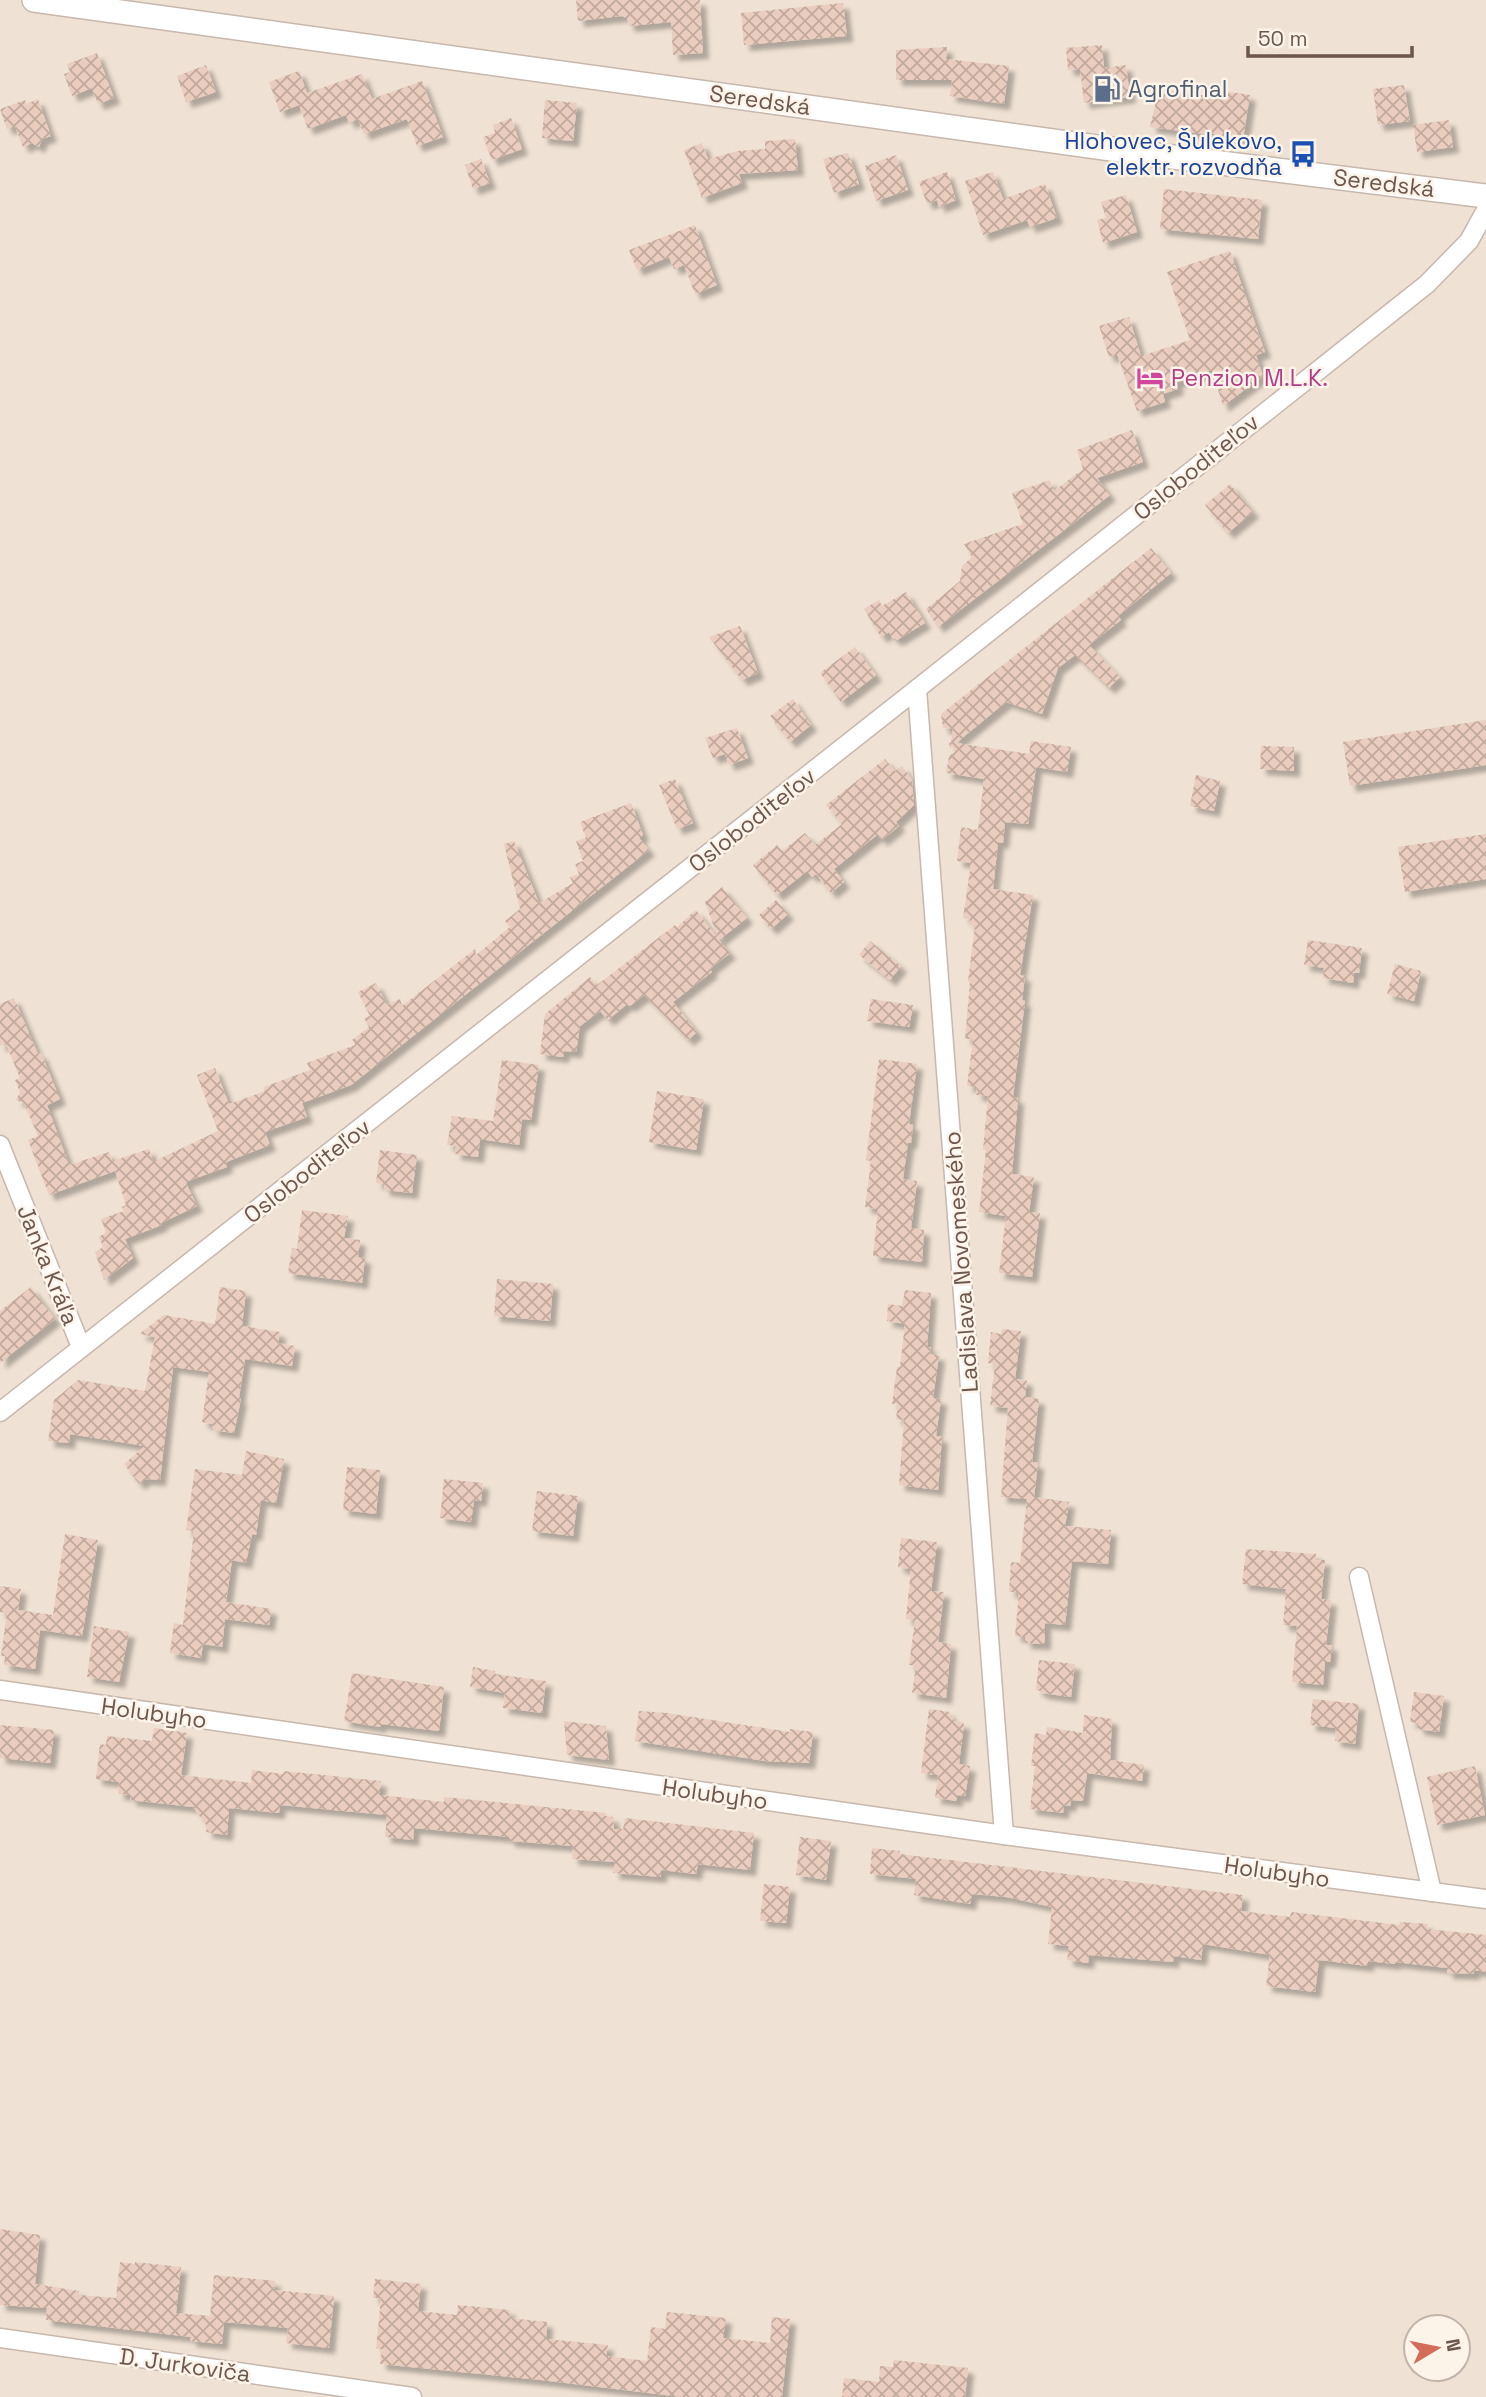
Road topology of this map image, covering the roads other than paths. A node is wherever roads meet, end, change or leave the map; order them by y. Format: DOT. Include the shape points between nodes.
graph roads {
  1 [pos="34,0"];
  2 [pos="1486,196"];
  3 [pos="1486,210"];
  4 [pos="918,690"];
  5 [pos="0,1145"];
  6 [pos="81,1347"];
  7 [pos="0,1412"];
  8 [pos="1359,1577"];
  9 [pos="0,1690"];
  10 [pos="1004,1836"];
  11 [pos="1432,1892"];
  12 [pos="1486,1899"];
  13 [pos="0,2338"];
  14 [pos="412,2397"];
  1 -- 2 [label="street, Seredská" via="1133,152"];
  3 -- 4 [label="street, Osloboditeľov" via="1469,241 1427,284"];
  4 -- 6 [label="street, Osloboditeľov"];
  4 -- 10 [label="street, Ladislava Novomeského"];
  5 -- 6 [label="street, Janka Kráľa"];
  6 -- 7 [label="street, Osloboditeľov"];
  8 -- 11 [label="street"];
  9 -- 10 [label="street, Holubyho"];
  10 -- 11 [label="street, Holubyho"];
  11 -- 12 [label="street, Holubyho"];
  13 -- 14 [label="street, D. Jurkoviča"];
}
